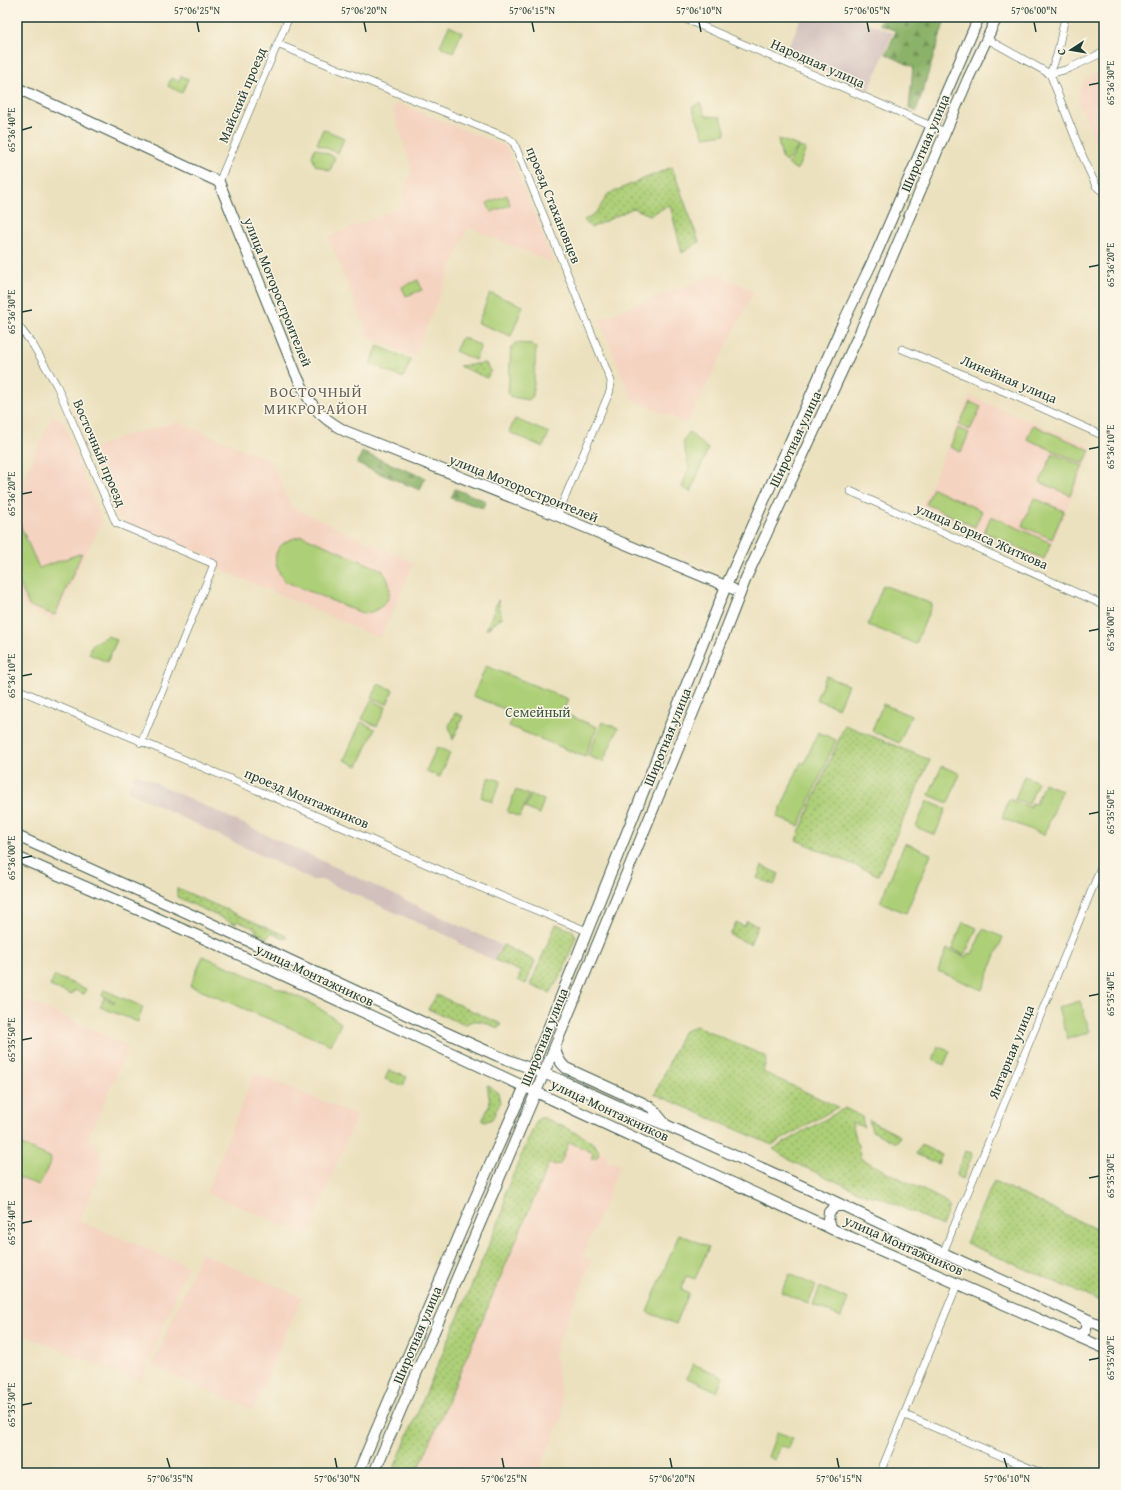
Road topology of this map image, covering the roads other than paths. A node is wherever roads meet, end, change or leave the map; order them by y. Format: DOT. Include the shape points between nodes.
graph roads {
  1 [pos="288,17"];
  2 [pos="681,17"];
  3 [pos="979,17"];
  4 [pos="996,17"];
  5 [pos="1065,17"];
  6 [pos="987,39"];
  7 [pos="277,44"];
  8 [pos="1104,52"];
  9 [pos="1050,74"];
  10 [pos="17,88"];
  11 [pos="930,127"];
  12 [pos="945,132"];
  13 [pos="219,182"];
  14 [pos="1104,193"];
  15 [pos="17,324"];
  16 [pos="842,325"];
  17 [pos="860,332"];
  18 [pos="902,348"];
  19 [pos="828,357"];
  20 [pos="845,364"];
  21 [pos="1104,436"];
  22 [pos="850,491"];
  23 [pos="557,516"];
  24 [pos="726,586"];
  25 [pos="740,592"];
  26 [pos="1104,605"];
  27 [pos="17,689"];
  28 [pos="141,743"];
  29 [pos="647,784"];
  30 [pos="661,790"];
  31 [pos="633,817"];
  32 [pos="647,823"];
  33 [pos="17,830"];
  34 [pos="17,836"];
  35 [pos="41,847"];
  36 [pos="17,857"];
  37 [pos="1104,860"];
  38 [pos="17,862"];
  39 [pos="72,881"];
  40 [pos="587,931"];
  41 [pos="555,1047"];
  42 [pos="532,1069"];
  43 [pos="544,1073"];
  44 [pos="525,1086"];
  45 [pos="536,1092"];
  46 [pos="666,1125"];
  47 [pos="842,1206"];
  48 [pos="832,1228"];
  49 [pos="943,1254"];
  50 [pos="957,1285"];
  51 [pos="1082,1317"];
  52 [pos="1104,1327"];
  53 [pos="1075,1334"];
  54 [pos="1104,1348"];
  55 [pos="905,1415"];
  56 [pos="358,1473"];
  57 [pos="374,1473"];
  58 [pos="880,1473"];
  59 [pos="1041,1473"];
  1 -- 7 [label="street, Майский проезд"];
  2 -- 11 [label="street, Народная улица"];
  3 -- 11 [label="main road, Широтная улица"];
  4 -- 6 [label="main road, Широтная улица"];
  5 -- 9 [label="street"];
  6 -- 9 [label="street"];
  6 -- 12 [label="main road, Широтная улица"];
  7 -- 13 [label="street, Майский проезд"];
  7 -- 23 [label="street, проезд Стахановцев" via="508,138 514,143 611,381 610,391"];
  8 -- 9 [label="street" via="1068,69"];
  9 -- 14 [label="street" via="1096,186"];
  10 -- 13 [label="main road"];
  11 -- 12 [label="street, Народная улица"];
  11 -- 16 [label="main road, Широтная улица" via="877,252"];
  12 -- 17 [label="main road, Широтная улица"];
  13 -- 23 [label="main road, улица Моторостроителей" via="296,374 309,401 324,418 351,434"];
  15 -- 28 [label="street, Восточный проезд" via="34,345 57,386 116,523 214,564"];
  16 -- 17 [label="main road" via="845,336 850,338 856,337"];
  16 -- 19 [label="main road, Широтная улица"];
  17 -- 20 [label="main road, Широтная улица"];
  18 -- 21 [label="street, Линейная улица"];
  19 -- 20 [label="main road" via="837,353 842,355"];
  19 -- 24 [label="main road, Широтная улица"];
  20 -- 25 [label="main road, Широтная улица"];
  22 -- 26 [label="street, улица Бориса Житкова"];
  23 -- 24 [label="main road, улица Моторостроителей"];
  24 -- 25 [label="main road, улица Моторостроителей"];
  24 -- 29 [label="main road, Широтная улица"];
  25 -- 30 [label="main road, Широтная улица"];
  27 -- 28 [label="street, проезд Монтажников"];
  28 -- 40 [label="street, проезд Монтажников" via="265,793 467,882"];
  29 -- 30 [label="main road" via="647,789 651,793 658,793"];
  29 -- 31 [label="main road, Широтная улица"];
  30 -- 32 [label="main road, Широтная улица"];
  31 -- 32 [label="main road" via="639,813 643,814"];
  31 -- 40 [label="main road, Широтная улица"];
  32 -- 41 [label="main road, Широтная улица"];
  33 -- 35 [label="main road"];
  34 -- 35 [label="main road, улица Монтажников"];
  35 -- 42 [label="main road, улица Монтажников" via="418,1020"];
  36 -- 39 [label="main road, улица Монтажников"];
  37 -- 49 [label="street, Янтарная улица"];
  38 -- 39 [label="main road"];
  39 -- 44 [label="main road, улица Монтажников"];
  40 -- 42 [label="main road, Широтная улица"];
  41 -- 43 [label="main road, Широтная улица"];
  41 -- 46 [label="main road" via="560,1063 566,1068 652,1108"];
  42 -- 43 [label="main road, улица Монтажников"];
  42 -- 44 [label="main road, Широтная улица"];
  43 -- 45 [label="main road, Широтная улица"];
  43 -- 46 [label="main road, улица Монтажников" via="629,1112"];
  44 -- 45 [label="main road, улица Монтажников"];
  44 -- 56 [label="main road, Широтная улица"];
  45 -- 48 [label="main road, улица Монтажников"];
  45 -- 57 [label="main road, Широтная улица"];
  46 -- 47 [label="main road, улица Монтажников"];
  47 -- 48 [label="main road" via="836,1206 829,1212 828,1220"];
  47 -- 49 [label="main road, улица Монтажников"];
  48 -- 50 [label="main road, улица Монтажников"];
  49 -- 51 [label="main road, улица Монтажников"];
  50 -- 53 [label="main road, улица Монтажников"];
  50 -- 55 [label="street"];
  51 -- 52 [label="main road, улица Монтажников"];
  51 -- 53 [label="main road" via="1087,1324 1086,1330"];
  53 -- 54 [label="main road, улица Монтажников"];
  55 -- 58 [label="street"];
  55 -- 59 [label="street"];
}
